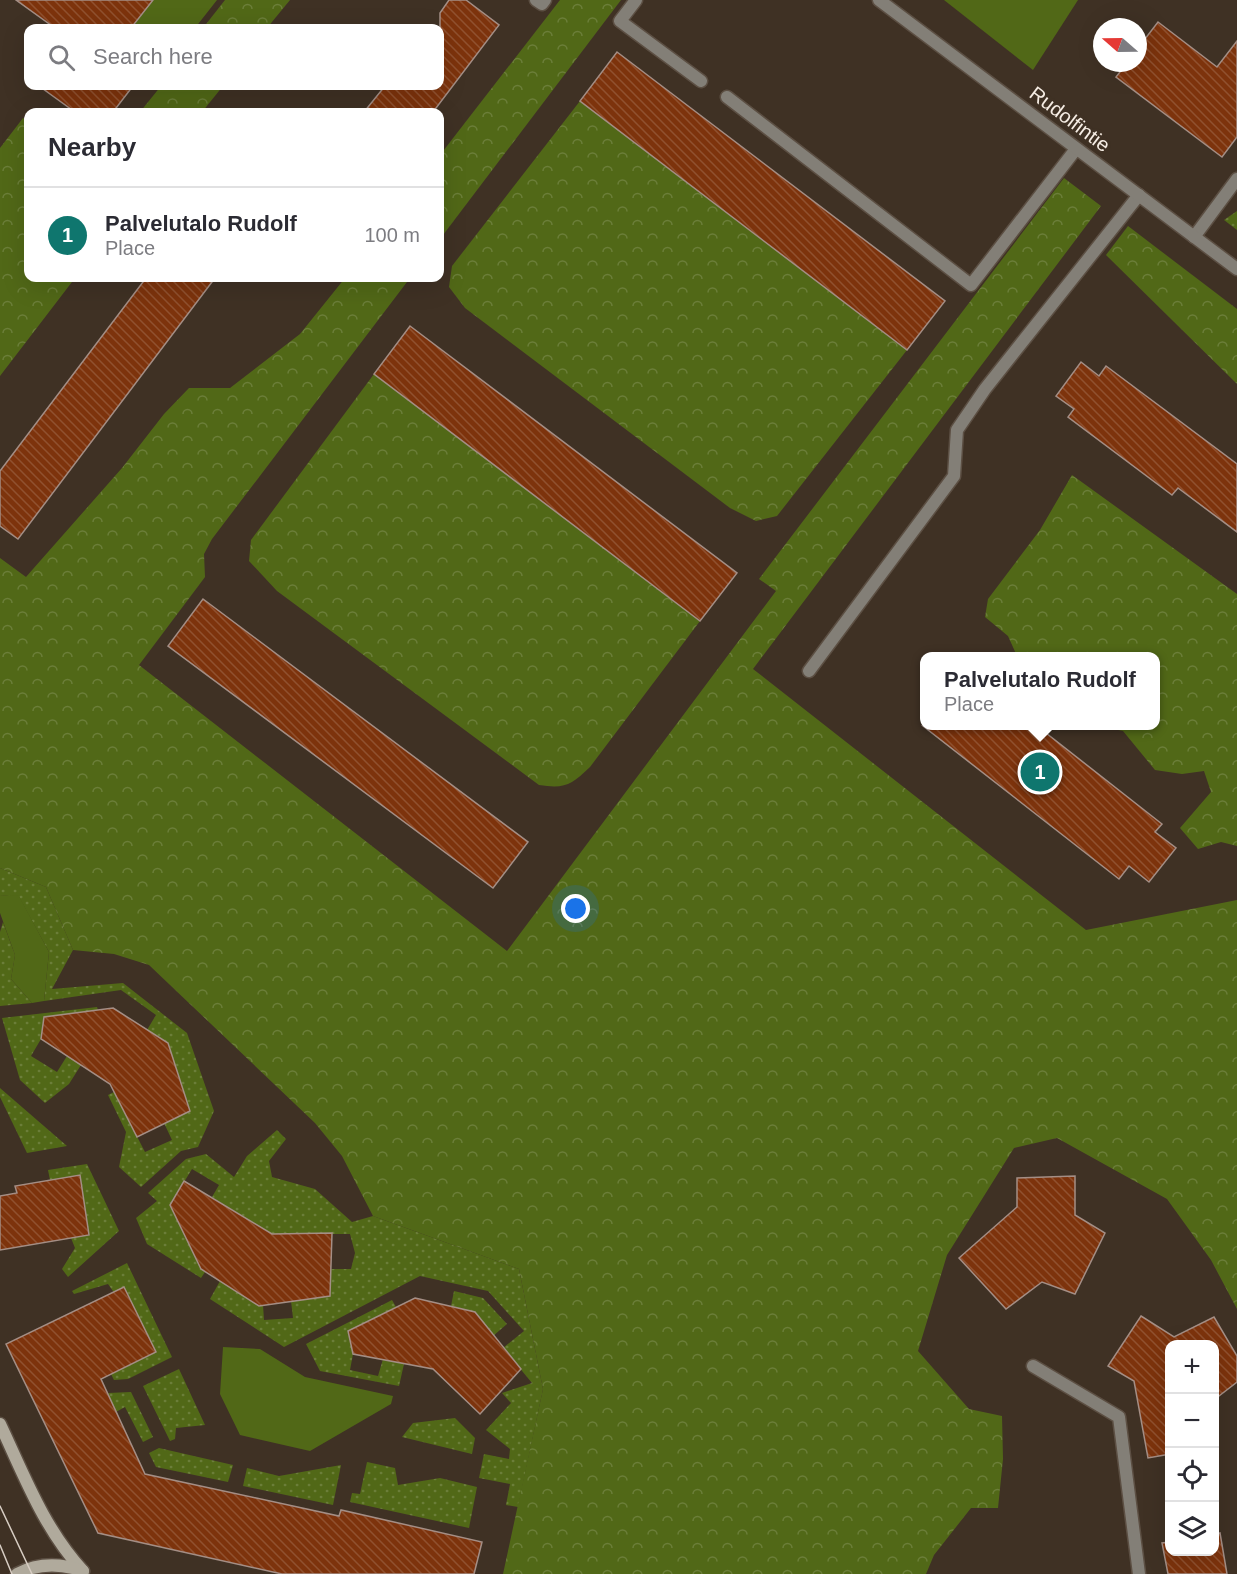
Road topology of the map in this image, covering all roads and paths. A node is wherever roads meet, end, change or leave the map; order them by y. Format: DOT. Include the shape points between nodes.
graph roads {
  1 [pos="536,0"];
  2 [pos="545,0"];
  3 [pos="636,0"];
  4 [pos="879,0"];
  5 [pos="701,81"];
  6 [pos="727,97"];
  7 [pos="1076,148"];
  8 [pos="1237,179"];
  9 [pos="1139,195"];
  10 [pos="1232,196"];
  11 [pos="1194,237"];
  12 [pos="1237,269"];
  13 [pos="809,671"];
  14 [pos="1033,1366"];
  15 [pos="0,1424"];
  16 [pos="86,1572"];
  17 [pos="17,1574"];
  18 [pos="1139,1574"];
  1 -- 2 [label="street" via="542,4"];
  3 -- 5 [label="street" via="620,21"];
  4 -- 7 [label="street, Rudolfintie"];
  6 -- 7 [label="street" via="971,285"];
  7 -- 9 [label="street, Rudolfintie"];
  8 -- 10 [label="street"];
  9 -- 11 [label="street, Rudolfintie"];
  9 -- 13 [label="street" via="985,389 957,430 954,476"];
  10 -- 11 [label="street"];
  11 -- 12 [label="street, Rudolfintie"];
  14 -- 18 [label="street" via="1119,1417"];
  15 -- 16 [label="street" via="47,1523 66,1553"];
  16 -- 17 [label="street" via="50,1565"];
}
